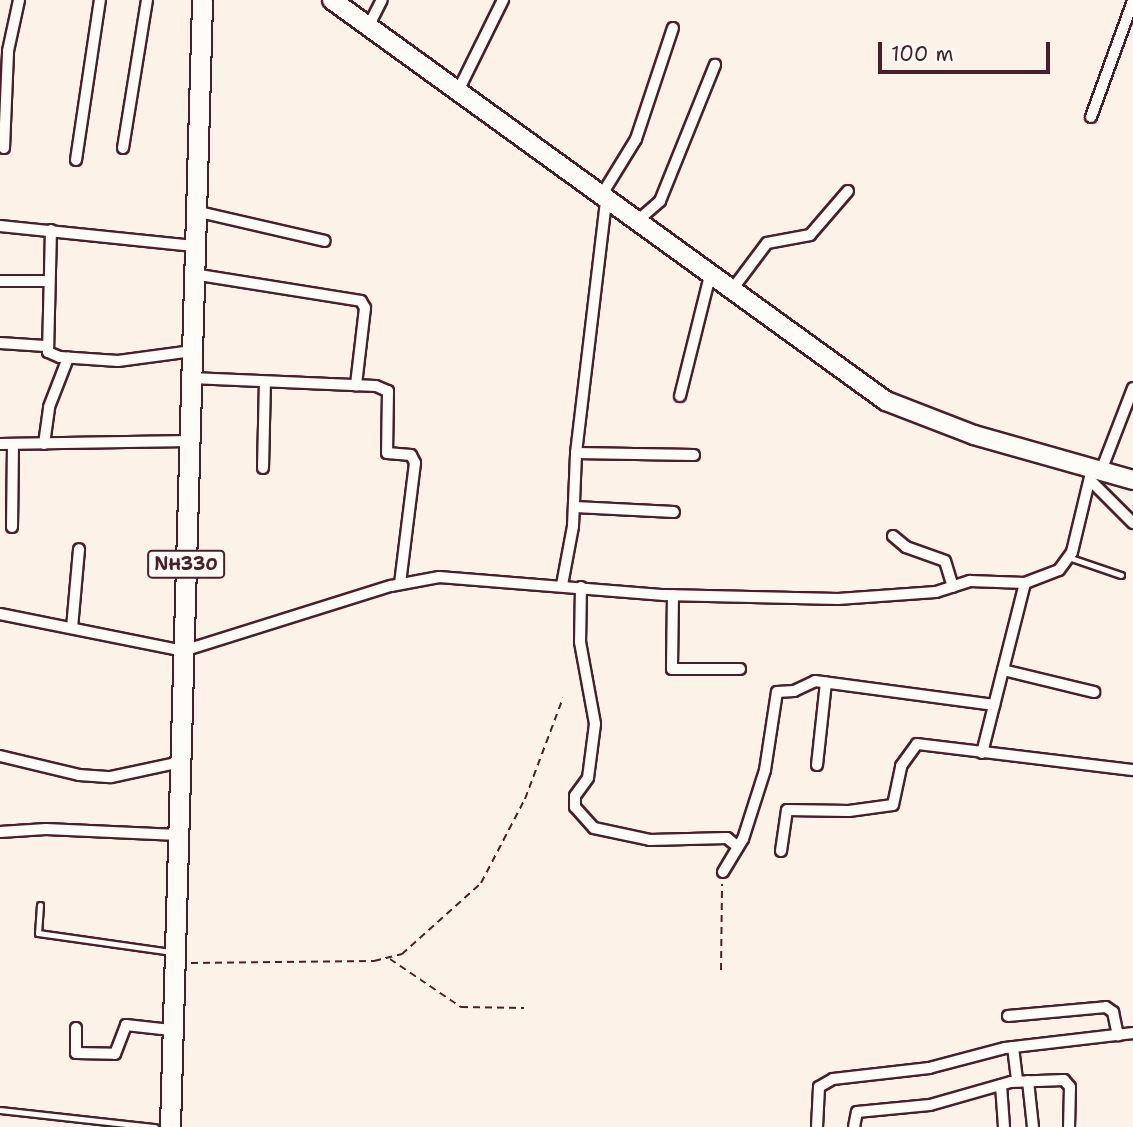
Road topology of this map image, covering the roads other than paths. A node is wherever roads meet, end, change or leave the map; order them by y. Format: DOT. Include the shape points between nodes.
graph roads {
  1 [pos="19,0"];
  2 [pos="100,0"];
  3 [pos="147,0"];
  4 [pos="202,0"];
  5 [pos="332,0"];
  6 [pos="382,0"];
  7 [pos="503,0"];
  8 [pos="1133,1"];
  9 [pos="368,27"];
  10 [pos="673,28"];
  11 [pos="715,65"];
  12 [pos="458,91"];
  13 [pos="1091,117"];
  14 [pos="4,148"];
  15 [pos="123,148"];
  16 [pos="76,160"];
  17 [pos="848,191"];
  18 [pos="604,198"];
  19 [pos="195,211"];
  20 [pos="636,222"];
  21 [pos="0,226"];
  22 [pos="51,230"];
  23 [pos="325,241"];
  24 [pos="194,246"];
  25 [pos="193,274"];
  26 [pos="710,276"];
  27 [pos="0,281"];
  28 [pos="48,281"];
  29 [pos="731,291"];
  30 [pos="0,343"];
  31 [pos="45,346"];
  32 [pos="192,351"];
  33 [pos="68,358"];
  34 [pos="191,378"];
  35 [pos="265,383"];
  36 [pos="356,385"];
  37 [pos="1133,388"];
  38 [pos="680,396"];
  39 [pos="190,441"];
  40 [pos="0,444"];
  41 [pos="12,444"];
  42 [pos="44,444"];
  43 [pos="576,453"];
  44 [pos="694,456"];
  45 [pos="263,468"];
  46 [pos="1094,474"];
  47 [pos="1133,480"];
  48 [pos="575,507"];
  49 [pos="674,512"];
  50 [pos="1133,523"];
  51 [pos="12,527"];
  52 [pos="892,536"];
  53 [pos="79,549"];
  54 [pos="1068,557"];
  55 [pos="1121,575"];
  56 [pos="1025,583"];
  57 [pos="400,584"];
  58 [pos="562,585"];
  59 [pos="582,587"];
  60 [pos="953,587"];
  61 [pos="673,595"];
  62 [pos="0,614"];
  63 [pos="72,628"];
  64 [pos="183,651"];
  65 [pos="740,669"];
  66 [pos="1003,670"];
  67 [pos="826,682"];
  68 [pos="1094,692"];
  69 [pos="994,705"];
  70 [pos="982,753"];
  71 [pos="0,756"];
  72 [pos="181,762"];
  73 [pos="817,765"];
  74 [pos="1133,770"];
  75 [pos="0,832"];
  76 [pos="178,835"];
  77 [pos="738,847"];
  78 [pos="781,851"];
  79 [pos="723,872"];
  80 [pos="40,905"];
  81 [pos="174,958"];
  82 [pos="1008,1016"];
  83 [pos="76,1028"];
  84 [pos="172,1030"];
  85 [pos="1133,1032"];
  86 [pos="1118,1035"];
  87 [pos="1013,1047"];
  88 [pos="1022,1081"];
  89 [pos="1001,1085"];
  90 [pos="0,1110"];
  91 [pos="155,1127"];
  92 [pos="170,1127"];
  93 [pos="817,1127"];
  94 [pos="854,1127"];
  95 [pos="1004,1127"];
  96 [pos="1032,1127"];
  97 [pos="1069,1127"];
  1 -- 14 [label="street" via="8,51"];
  2 -- 16 [label="street"];
  3 -- 15 [label="street"];
  4 -- 19 [label="highway, NH330"];
  5 -- 9 [label="main road"];
  6 -- 9 [label="street"];
  7 -- 12 [label="street"];
  8 -- 13 [label="street"];
  9 -- 12 [label="main road"];
  10 -- 18 [label="street" via="636,139"];
  11 -- 20 [label="street" via="660,201"];
  12 -- 18 [label="main road"];
  17 -- 29 [label="street" via="810,234 767,243"];
  18 -- 20 [label="main road"];
  18 -- 43 [label="street"];
  19 -- 23 [label="street"];
  19 -- 24 [label="highway, NH330"];
  20 -- 26 [label="main road"];
  21 -- 22 [label="street"];
  22 -- 24 [label="street"];
  22 -- 28 [label="street"];
  24 -- 25 [label="highway, NH330"];
  25 -- 32 [label="highway, NH330"];
  25 -- 36 [label="street" via="361,301 365,308"];
  26 -- 29 [label="main road"];
  26 -- 38 [label="street"];
  27 -- 28 [label="street"];
  28 -- 31 [label="street"];
  29 -- 46 [label="main road" via="886,401"];
  30 -- 31 [label="street"];
  31 -- 33 [label="street" via="52,355"];
  32 -- 33 [label="street" via="118,361"];
  32 -- 34 [label="highway, NH330"];
  33 -- 42 [label="street" via="49,407"];
  34 -- 35 [label="street"];
  34 -- 39 [label="highway, NH330"];
  35 -- 36 [label="street"];
  35 -- 45 [label="street"];
  36 -- 57 [label="street" via="387,391 387,453 415,458"];
  37 -- 46 [label="street"];
  39 -- 42 [label="street"];
  39 -- 64 [label="highway, NH330"];
  40 -- 41 [label="street"];
  41 -- 42 [label="street"];
  41 -- 51 [label="street"];
  43 -- 44 [label="street"];
  43 -- 48 [label="street"];
  46 -- 47 [label="main road"];
  46 -- 50 [label="street"];
  46 -- 54 [label="street"];
  48 -- 49 [label="street"];
  48 -- 58 [label="street"];
  52 -- 60 [label="street" via="906,547 945,561"];
  53 -- 63 [label="street"];
  54 -- 55 [label="lane"];
  54 -- 56 [label="street" via="1049,576"];
  56 -- 60 [label="street" via="970,581"];
  56 -- 66 [label="street"];
  57 -- 58 [label="street" via="449,577"];
  57 -- 64 [label="street"];
  58 -- 59 [label="street"];
  59 -- 61 [label="street"];
  59 -- 77 [label="street" via="580,642 595,724 588,778 575,796 575,807 594,828 650,840 727,838"];
  60 -- 61 [label="street" via="903,596 838,599"];
  61 -- 65 [label="street" via="672,669"];
  62 -- 63 [label="street"];
  63 -- 64 [label="street"];
  64 -- 72 [label="highway, NH330"];
  66 -- 68 [label="street"];
  66 -- 69 [label="street"];
  67 -- 69 [label="street"];
  67 -- 73 [label="street"];
  67 -- 77 [label="street" via="776,692 765,769"];
  69 -- 70 [label="street"];
  70 -- 74 [label="street"];
  70 -- 78 [label="street" via="913,746 901,766 893,805 849,811 787,810"];
  71 -- 72 [label="street" via="100,777"];
  72 -- 76 [label="highway, NH330"];
  75 -- 76 [label="street" via="46,829"];
  76 -- 81 [label="highway, NH330"];
  77 -- 79 [label="street"];
  80 -- 81 [label="lane" via="38,933"];
  81 -- 84 [label="highway, NH330"];
  82 -- 86 [label="street" via="1106,1007 1113,1012"];
  83 -- 84 [label="street" via="76,1053 118,1053 126,1025"];
  84 -- 92 [label="highway, NH330"];
  85 -- 86 [label="street"];
  86 -- 87 [label="street"];
  87 -- 88 [label="street"];
  87 -- 93 [label="street" via="929,1068 824,1083 817,1098"];
  88 -- 89 [label="street"];
  88 -- 96 [label="street"];
  88 -- 97 [label="street" via="1068,1082"];
  89 -- 94 [label="street" via="930,1105 857,1112"];
  89 -- 95 [label="street"];
  90 -- 91 [label="lane"];
}
